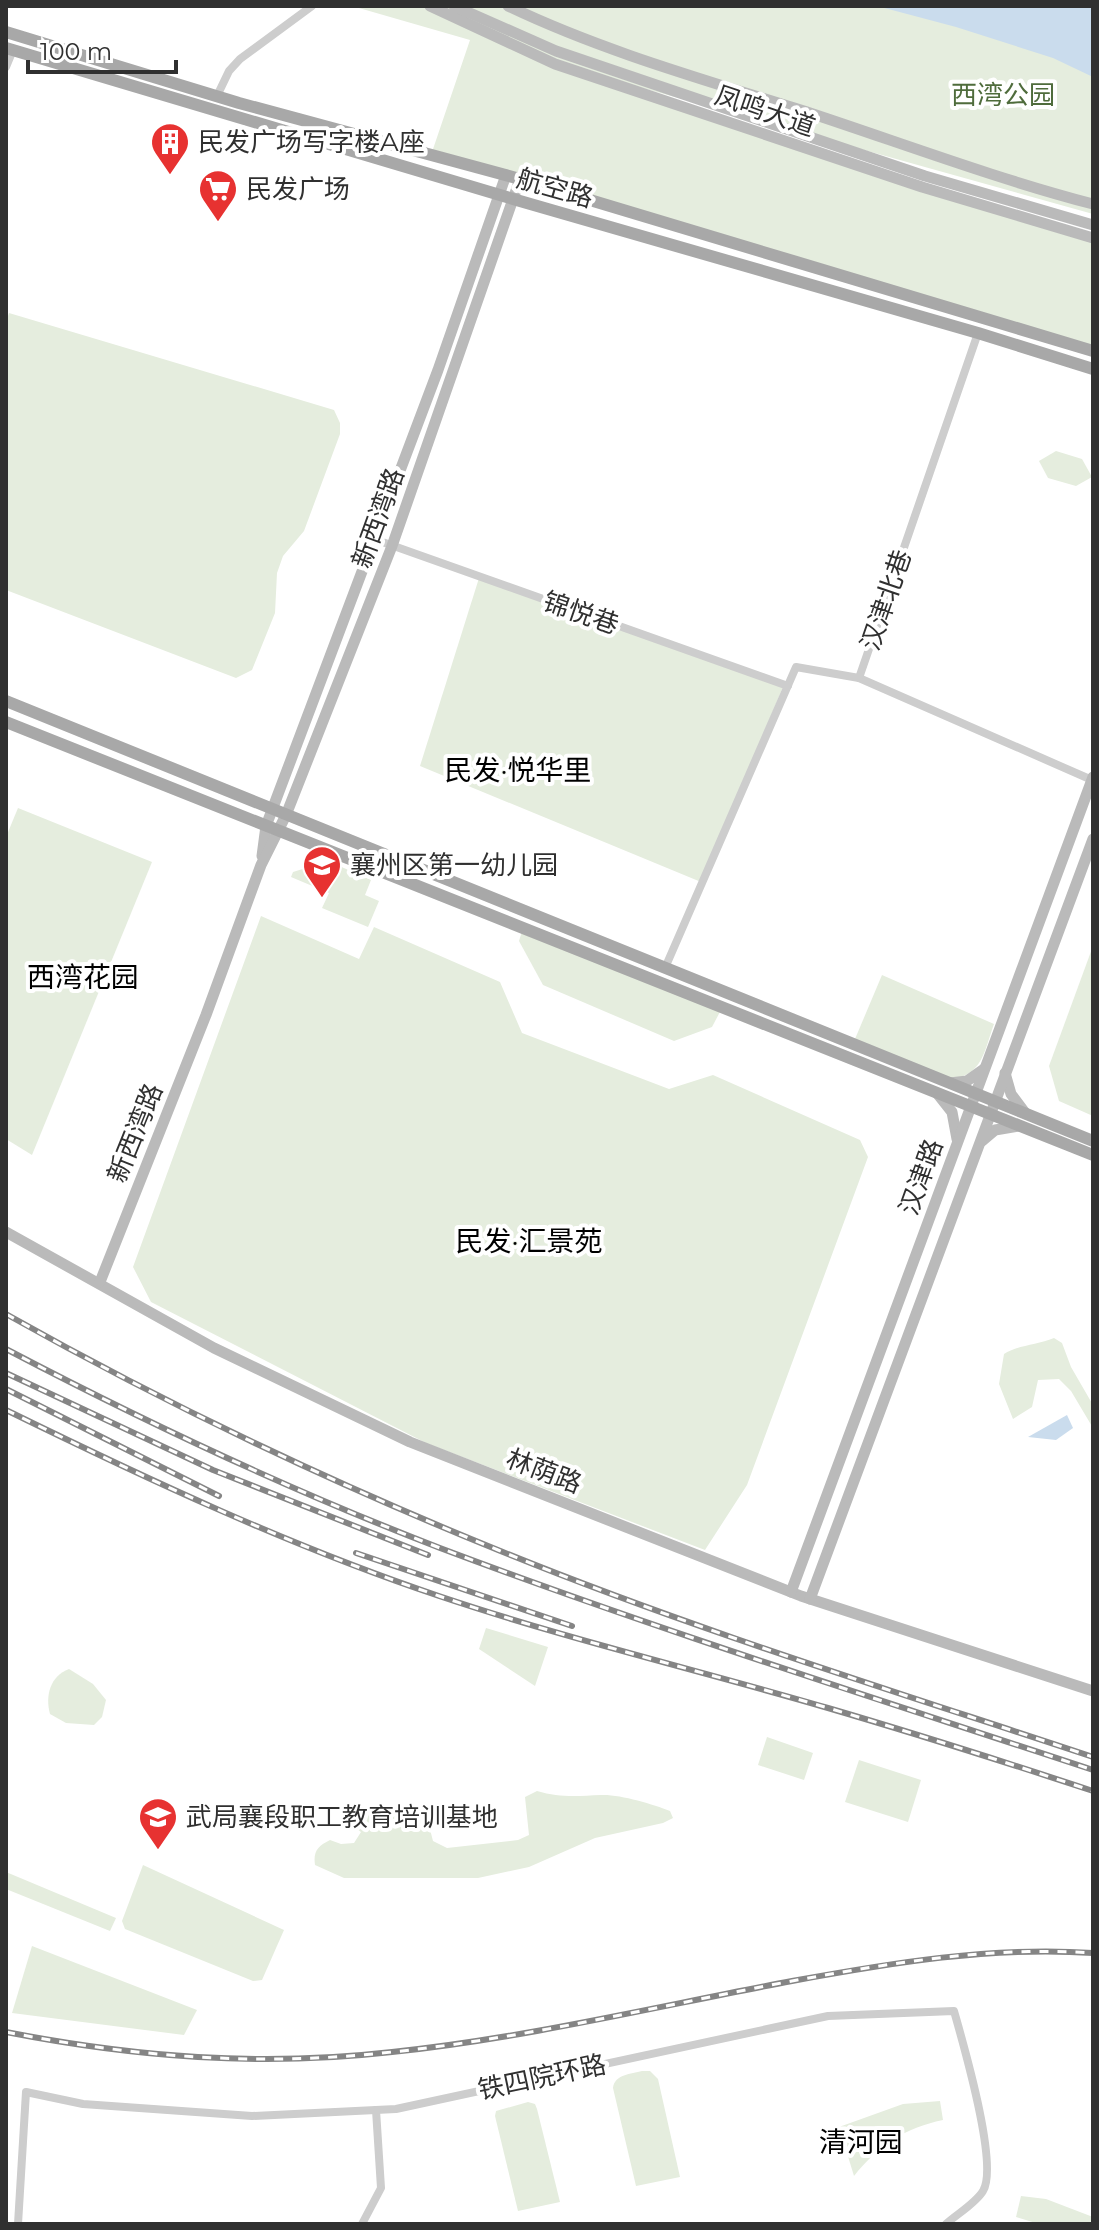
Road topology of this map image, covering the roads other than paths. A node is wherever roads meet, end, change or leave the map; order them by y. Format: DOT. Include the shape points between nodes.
graph roads {
  1 [pos="312,6"];
  2 [pos="430,6"];
  3 [pos="454,6"];
  4 [pos="508,6"];
  5 [pos="6,32"];
  6 [pos="9,49"];
  7 [pos="6,67"];
  8 [pos="217,96"];
  9 [pos="506,175"];
  10 [pos="520,179"];
  11 [pos="499,194"];
  12 [pos="513,199"];
  13 [pos="1093,204"];
  14 [pos="1093,225"];
  15 [pos="1093,238"];
  16 [pos="978,333"];
  17 [pos="1093,351"];
  18 [pos="1093,369"];
  19 [pos="374,539"];
  20 [pos="392,546"];
  21 [pos="859,678"];
  22 [pos="788,686"];
  23 [pos="6,701"];
  24 [pos="6,722"];
  25 [pos="1092,779"];
  26 [pos="272,809"];
  27 [pos="286,815"];
  28 [pos="266,826"];
  29 [pos="279,831"];
  30 [pos="1093,839"];
  31 [pos="261,865"];
  32 [pos="665,968"];
  33 [pos="984,1068"];
  34 [pos="1005,1073"];
  35 [pos="950,1083"];
  36 [pos="937,1093"];
  37 [pos="975,1093"];
  38 [pos="995,1101"];
  39 [pos="970,1106"];
  40 [pos="990,1114"];
  41 [pos="1026,1114"];
  42 [pos="1019,1126"];
  43 [pos="957,1140"];
  44 [pos="1093,1141"];
  45 [pos="978,1145"];
  46 [pos="1093,1155"];
  47 [pos="6,1232"];
  48 [pos="100,1282"];
  49 [pos="791,1592"];
  50 [pos="810,1599"];
  51 [pos="1093,1691"];
  52 [pos="376,2110"];
  53 [pos="18,2224"];
  54 [pos="362,2224"];
  55 [pos="946,2224"];
  1 -- 8 [label="street" via="240,59"];
  2 -- 15 [label="street, 凤鸣大道" via="555,64 922,187"];
  3 -- 14 [label="street, 凤鸣大道" via="600,66 925,176"];
  4 -- 13 [label="street" via="680,71"];
  5 -- 8 [label="main road, 航空路"];
  6 -- 7 [label="street"];
  6 -- 11 [label="main road, 航空路"];
  8 -- 9 [label="main road, 航空路"];
  9 -- 10 [label="main road, 航空路"];
  9 -- 11 [label="street, 新西湾路"];
  10 -- 12 [label="street, 新西湾路"];
  10 -- 17 [label="main road, 航空路"];
  11 -- 12 [label="main road, 航空路"];
  11 -- 19 [label="street, 新西湾路"];
  12 -- 16 [label="main road, 航空路"];
  12 -- 20 [label="street, 新西湾路"];
  16 -- 18 [label="main road, 航空路"];
  16 -- 21 [label="street, 汉津北巷"];
  19 -- 20 [label="street, 锦悦巷"];
  19 -- 26 [label="street, 新西湾路"];
  20 -- 22 [label="street, 锦悦巷"];
  20 -- 27 [label="street, 新西湾路"];
  21 -- 22 [label="street, 汉津北巷" via="796,667"];
  21 -- 25 [label="street"];
  22 -- 32 [label="street"];
  23 -- 26 [label="main road"];
  24 -- 28 [label="main road"];
  25 -- 33 [label="street, 汉津路"];
  26 -- 27 [label="main road"];
  26 -- 28 [label="street, 新西湾路"];
  27 -- 29 [label="street, 新西湾路"];
  27 -- 32 [label="main road"];
  28 -- 29 [label="main road"];
  28 -- 31 [label="street, 新西湾路"];
  29 -- 31 [label="street, 新西湾路"];
  29 -- 36 [label="main road"];
  30 -- 34 [label="street, 汉津路"];
  31 -- 48 [label="street, 新西湾路"];
  32 -- 35 [label="main road"];
  33 -- 35 [label="street" via="967,1081"];
  33 -- 37 [label="street, 汉津路"];
  34 -- 38 [label="street, 汉津路"];
  34 -- 41 [label="street" via="1011,1094"];
  35 -- 37 [label="main road"];
  36 -- 39 [label="main road"];
  36 -- 43 [label="street" via="952,1112"];
  37 -- 38 [label="main road"];
  37 -- 39 [label="street, 汉津路"];
  38 -- 40 [label="street, 汉津路"];
  38 -- 41 [label="main road"];
  39 -- 40 [label="main road"];
  39 -- 43 [label="street, 汉津路"];
  40 -- 42 [label="main road"];
  40 -- 45 [label="street, 汉津路"];
  41 -- 44 [label="main road"];
  42 -- 45 [label="street" via="995,1130"];
  42 -- 46 [label="main road"];
  43 -- 49 [label="street, 汉津路"];
  45 -- 50 [label="street, 汉津路"];
  47 -- 48 [label="street, 林荫路"];
  48 -- 49 [label="street, 林荫路" via="214,1348 410,1442"];
  49 -- 50 [label="street, 林荫路"];
  50 -- 51 [label="street, 林荫路"];
  52 -- 53 [label="street, 铁四院环路" via="252,2116 83,2104 26,2092"];
  52 -- 54 [label="street" via="381,2188"];
  52 -- 55 [label="street, 铁四院环路" via="828,2016 954,2011 978,2102 987,2169 983,2191"];
}
